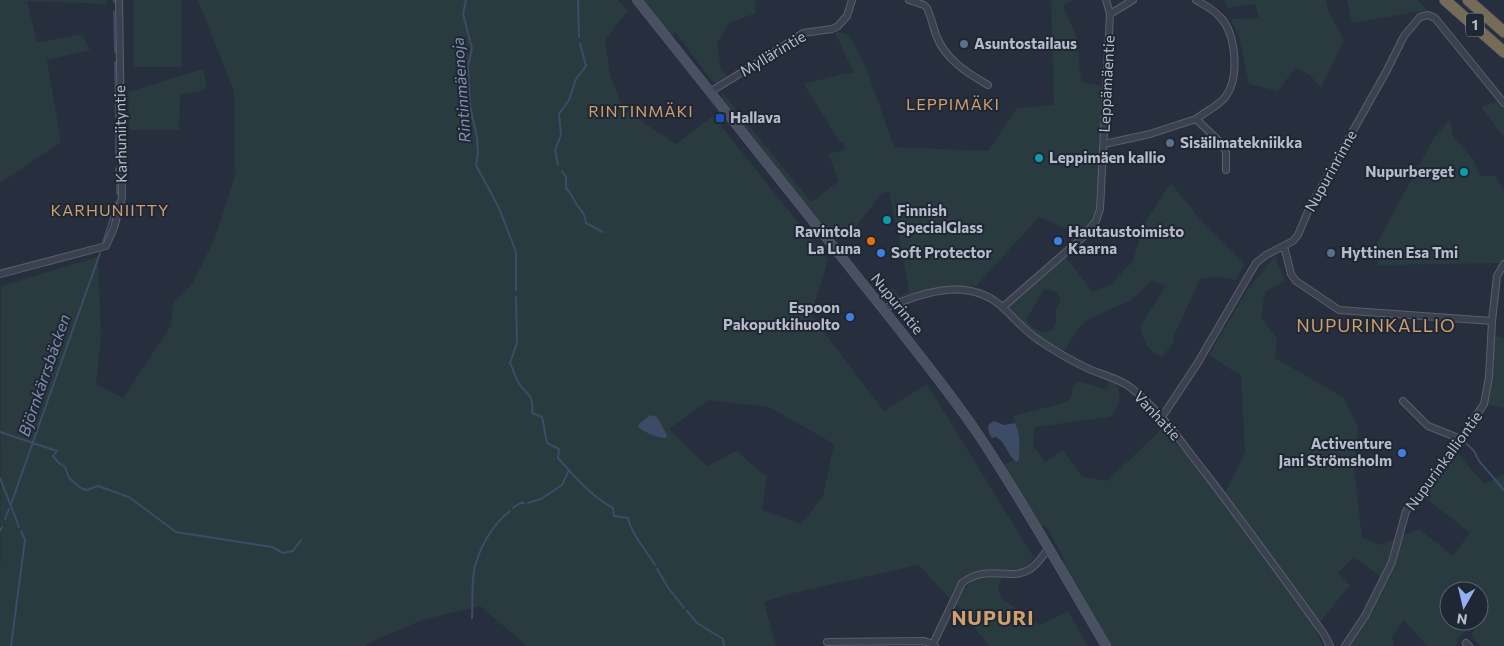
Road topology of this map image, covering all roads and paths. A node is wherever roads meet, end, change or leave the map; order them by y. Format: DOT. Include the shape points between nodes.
graph roads {
  1 [pos="119,0"];
  2 [pos="637,0"];
  3 [pos="852,0"];
  4 [pos="909,0"];
  5 [pos="1106,0"];
  6 [pos="1133,0"];
  7 [pos="1196,0"];
  8 [pos="1445,0"];
  9 [pos="1468,0"];
  10 [pos="1110,14"];
  11 [pos="1504,32"];
  12 [pos="1504,52"];
  13 [pos="988,85"];
  14 [pos="710,92"];
  15 [pos="1504,103"];
  16 [pos="1196,119"];
  17 [pos="1104,144"];
  18 [pos="1226,170"];
  19 [pos="1284,246"];
  20 [pos="1504,264"];
  21 [pos="0,274"];
  22 [pos="1003,307"];
  23 [pos="883,309"];
  24 [pos="1492,321"];
  25 [pos="1403,401"];
  26 [pos="1162,417"];
  27 [pos="1461,439"];
  28 [pos="1049,548"];
  29 [pos="827,642"];
  30 [pos="933,645"];
  31 [pos="1106,646"];
  32 [pos="1330,646"];
  33 [pos="1345,646"];
  1 -- 21 [label="street, Karhuniityntie" via="122,197 114,228 106,246"];
  2 -- 14 [label="main road, Nupurintie"];
  3 -- 14 [label="street, Myllärintie" via="847,16 838,26 803,33"];
  4 -- 13 [label="street" via="927,8 940,44 954,61"];
  5 -- 10 [label="street, Leppämäentie"];
  6 -- 10 [label="street"];
  7 -- 16 [label="street" via="1220,16 1226,27 1231,39 1235,72 1225,98"];
  8 -- 12 [label="highway, 1"];
  9 -- 11 [label="highway, 1"];
  10 -- 17 [label="street, Leppämäentie"];
  14 -- 23 [label="main road, Nupurintie"];
  15 -- 19 [label="street, Nupurinrinne" via="1435,18 1420,16 1404,36 1309,209 1298,235"];
  16 -- 17 [label="street"];
  16 -- 18 [label="street" via="1222,144 1226,152"];
  17 -- 22 [label="street, Leppämäentie" via="1102,198 1096,221 1083,237"];
  19 -- 24 [label="street" via="1296,282 1339,310"];
  19 -- 26 [label="street, Nupurinrinne" via="1256,263"];
  20 -- 24 [label="street, Nupurinkalliontie" via="1497,276"];
  22 -- 23 [label="street, Vanhatie" via="985,295 966,289 950,289 910,298"];
  22 -- 26 [label="street, Vanhatie" via="1038,340 1087,368 1129,386"];
  23 -- 28 [label="main road, Nupurintie" via="977,433"];
  24 -- 27 [label="street, Nupurinkalliontie" via="1487,393 1484,404"];
  25 -- 27 [label="street" via="1428,426"];
  26 -- 32 [label="street, Vanhatie" via="1264,551"];
  27 -- 33 [label="street, Nupurinkalliontie" via="1439,472 1406,511 1392,562 1365,616"];
  28 -- 30 [label="street" via="1030,570 1010,574 988,572 962,583"];
  28 -- 31 [label="main road, Nupurintie"];
  29 -- 30 [label="street" via="913,641"];
}
